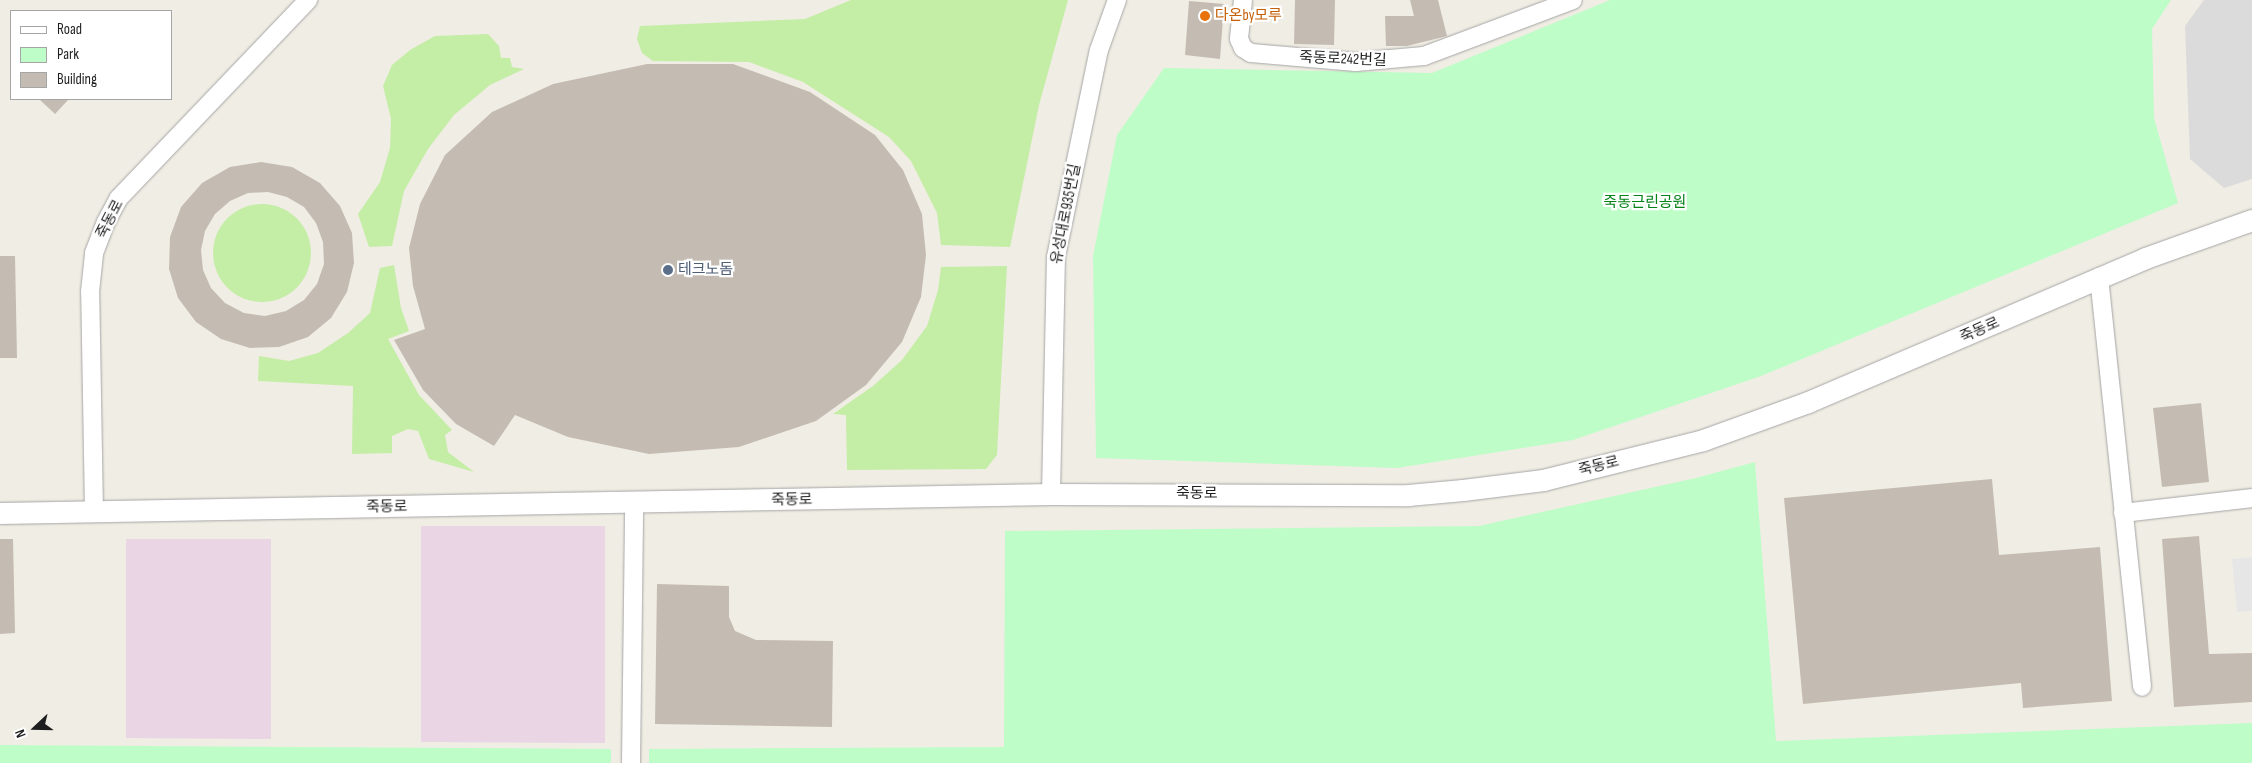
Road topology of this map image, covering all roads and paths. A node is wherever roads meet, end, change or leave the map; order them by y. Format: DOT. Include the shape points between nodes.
graph roads {
  1 [pos="308,0"];
  2 [pos="1117,0"];
  3 [pos="1243,0"];
  4 [pos="1573,0"];
  5 [pos="2252,220"];
  6 [pos="2099,277"];
  7 [pos="1051,494"];
  8 [pos="2252,498"];
  9 [pos="634,504"];
  10 [pos="94,511"];
  11 [pos="2123,512"];
  12 [pos="0,513"];
  13 [pos="2142,687"];
  14 [pos="631,763"];
  1 -- 10 [label="street, 죽동로" via="120,198 106,222 94,253 90,292"];
  2 -- 7 [label="street, 유성대로935번길" via="1099,50 1056,257"];
  3 -- 4 [label="street, 죽동로242번길" via="1239,39 1250,53 1356,62 1424,56"];
  5 -- 6 [label="street, 죽동로"];
  6 -- 7 [label="street, 죽동로" via="1808,402 1702,440 1543,480 1408,495"];
  6 -- 11 [label="street"];
  7 -- 9 [label="street, 죽동로"];
  8 -- 11 [label="street"];
  9 -- 10 [label="street, 죽동로"];
  9 -- 14 [label="street"];
  10 -- 12 [label="street, 죽동로"];
  11 -- 13 [label="street"];
}
